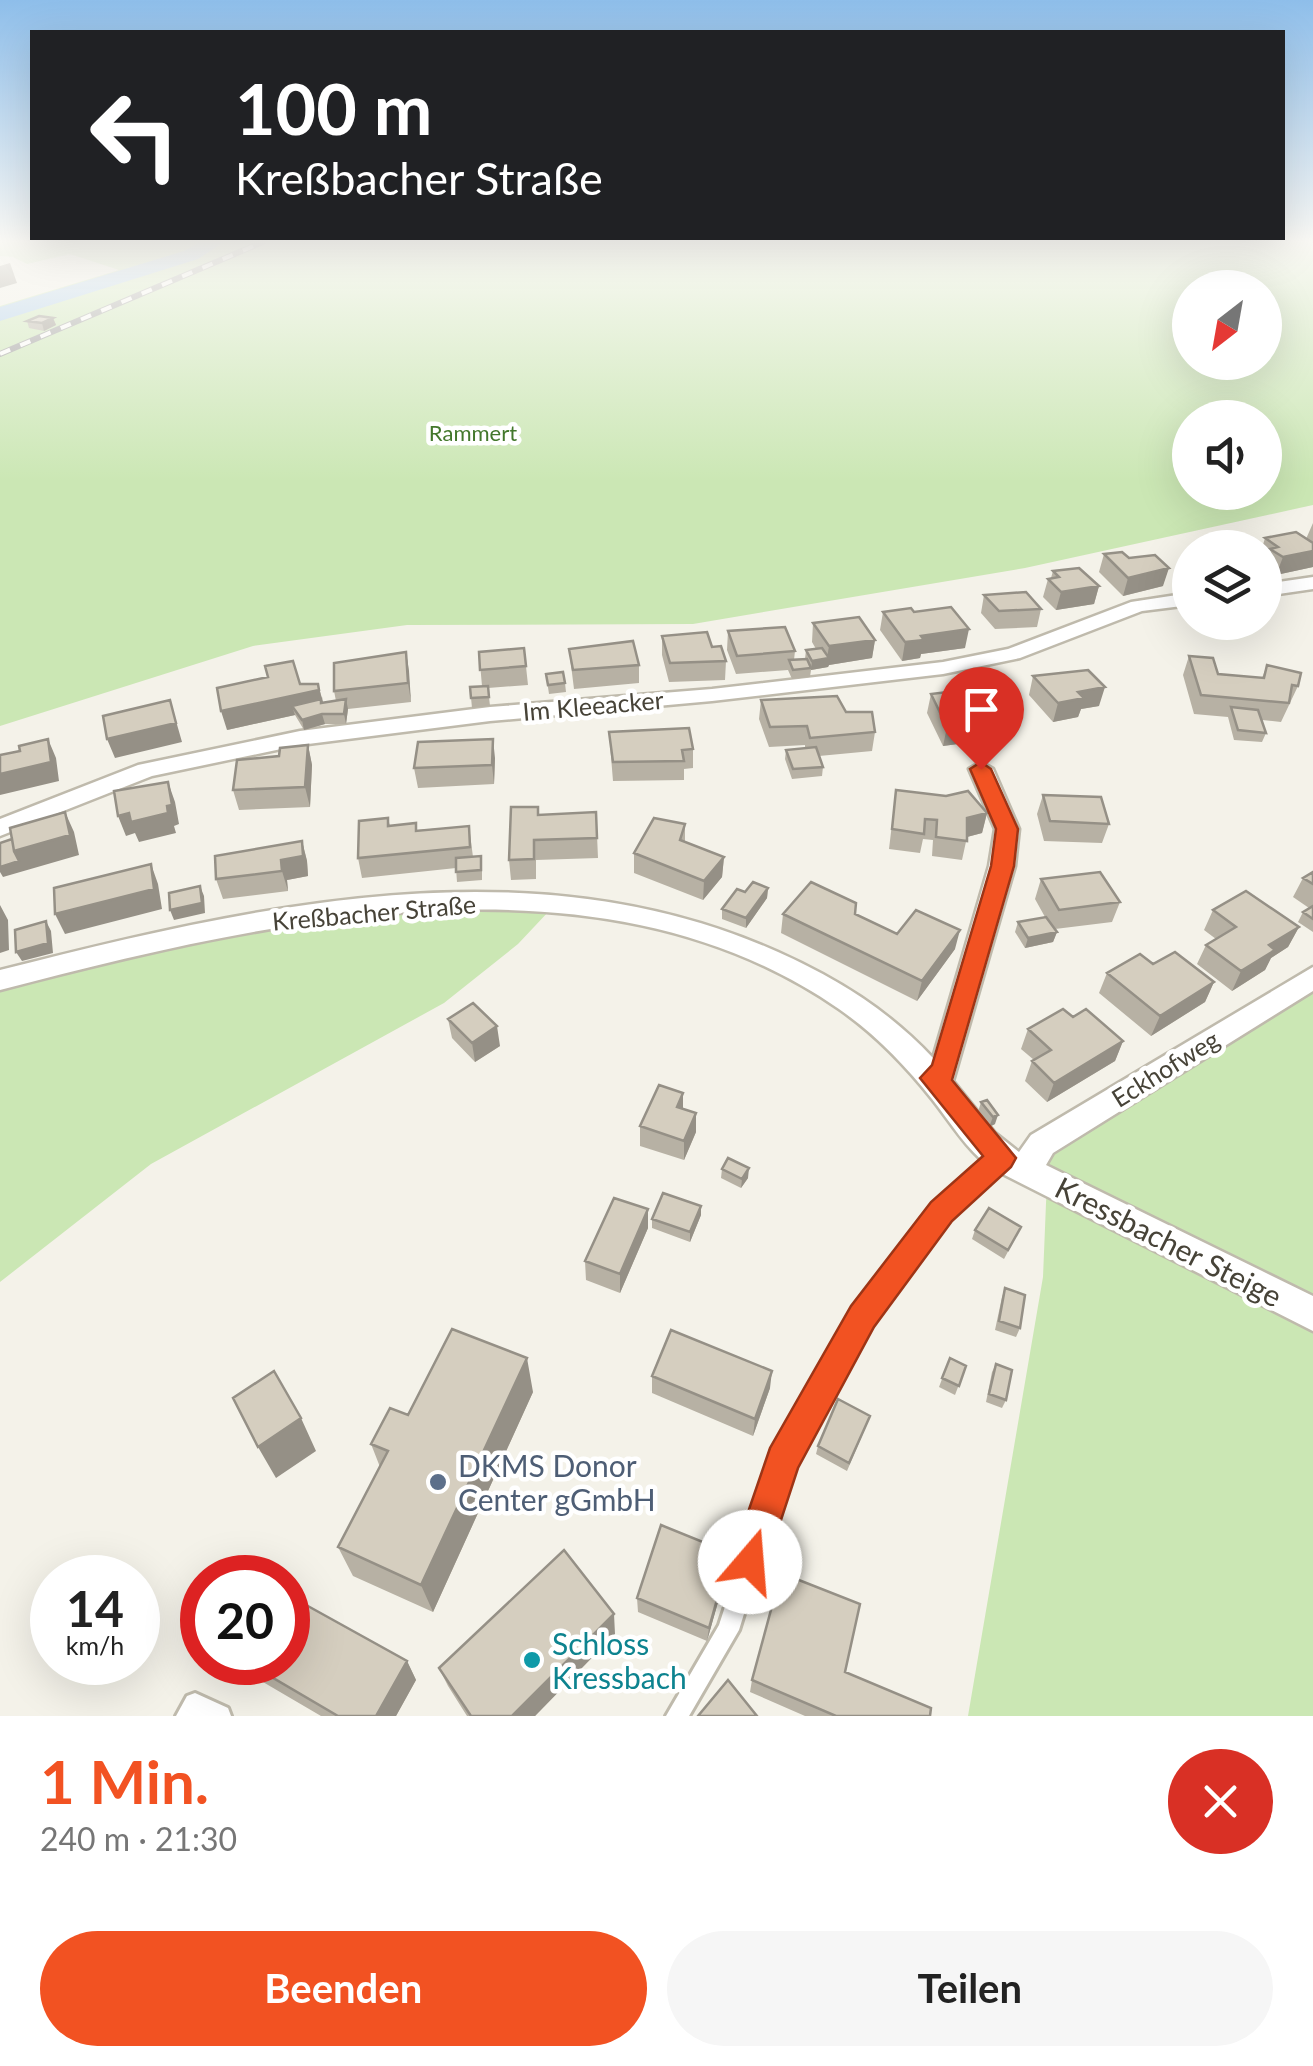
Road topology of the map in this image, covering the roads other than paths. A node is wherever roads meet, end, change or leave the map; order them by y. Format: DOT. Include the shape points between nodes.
graph roads {
  1 [pos="1313,583"];
  2 [pos="1282,588"];
  3 [pos="1172,601"];
  4 [pos="981,769"];
  5 [pos="0,828"];
  6 [pos="1313,977"];
  7 [pos="0,980"];
  8 [pos="934,1078"];
  9 [pos="1014,1163"];
  10 [pos="1313,1314"];
  11 [pos="187,1716"];
  12 [pos="220,1716"];
  13 [pos="677,1716"];
  1 -- 2 [label="street"];
  3 -- 5 [label="street, Im Kleeacker" via="1138,606 1013,654 943,668 300,738 146,770"];
  4 -- 8 [label="street" via="1007,829 1002,866 944,1071"];
  6 -- 9 [label="street, Eckhofweg"];
  7 -- 8 [label="street, Kreßbacher Straße" via="196,931 377,907 470,900 625,911 756,952 817,982 902,1042"];
  8 -- 9 [label="street, Kreßbacher Straße"];
  9 -- 10 [label="street, Kressbacher Steige"];
  9 -- 13 [label="lane" via="942,1212 862,1316 782,1461 728,1630"];
  11 -- 12 [label="lane" via="196,1704"];
}
